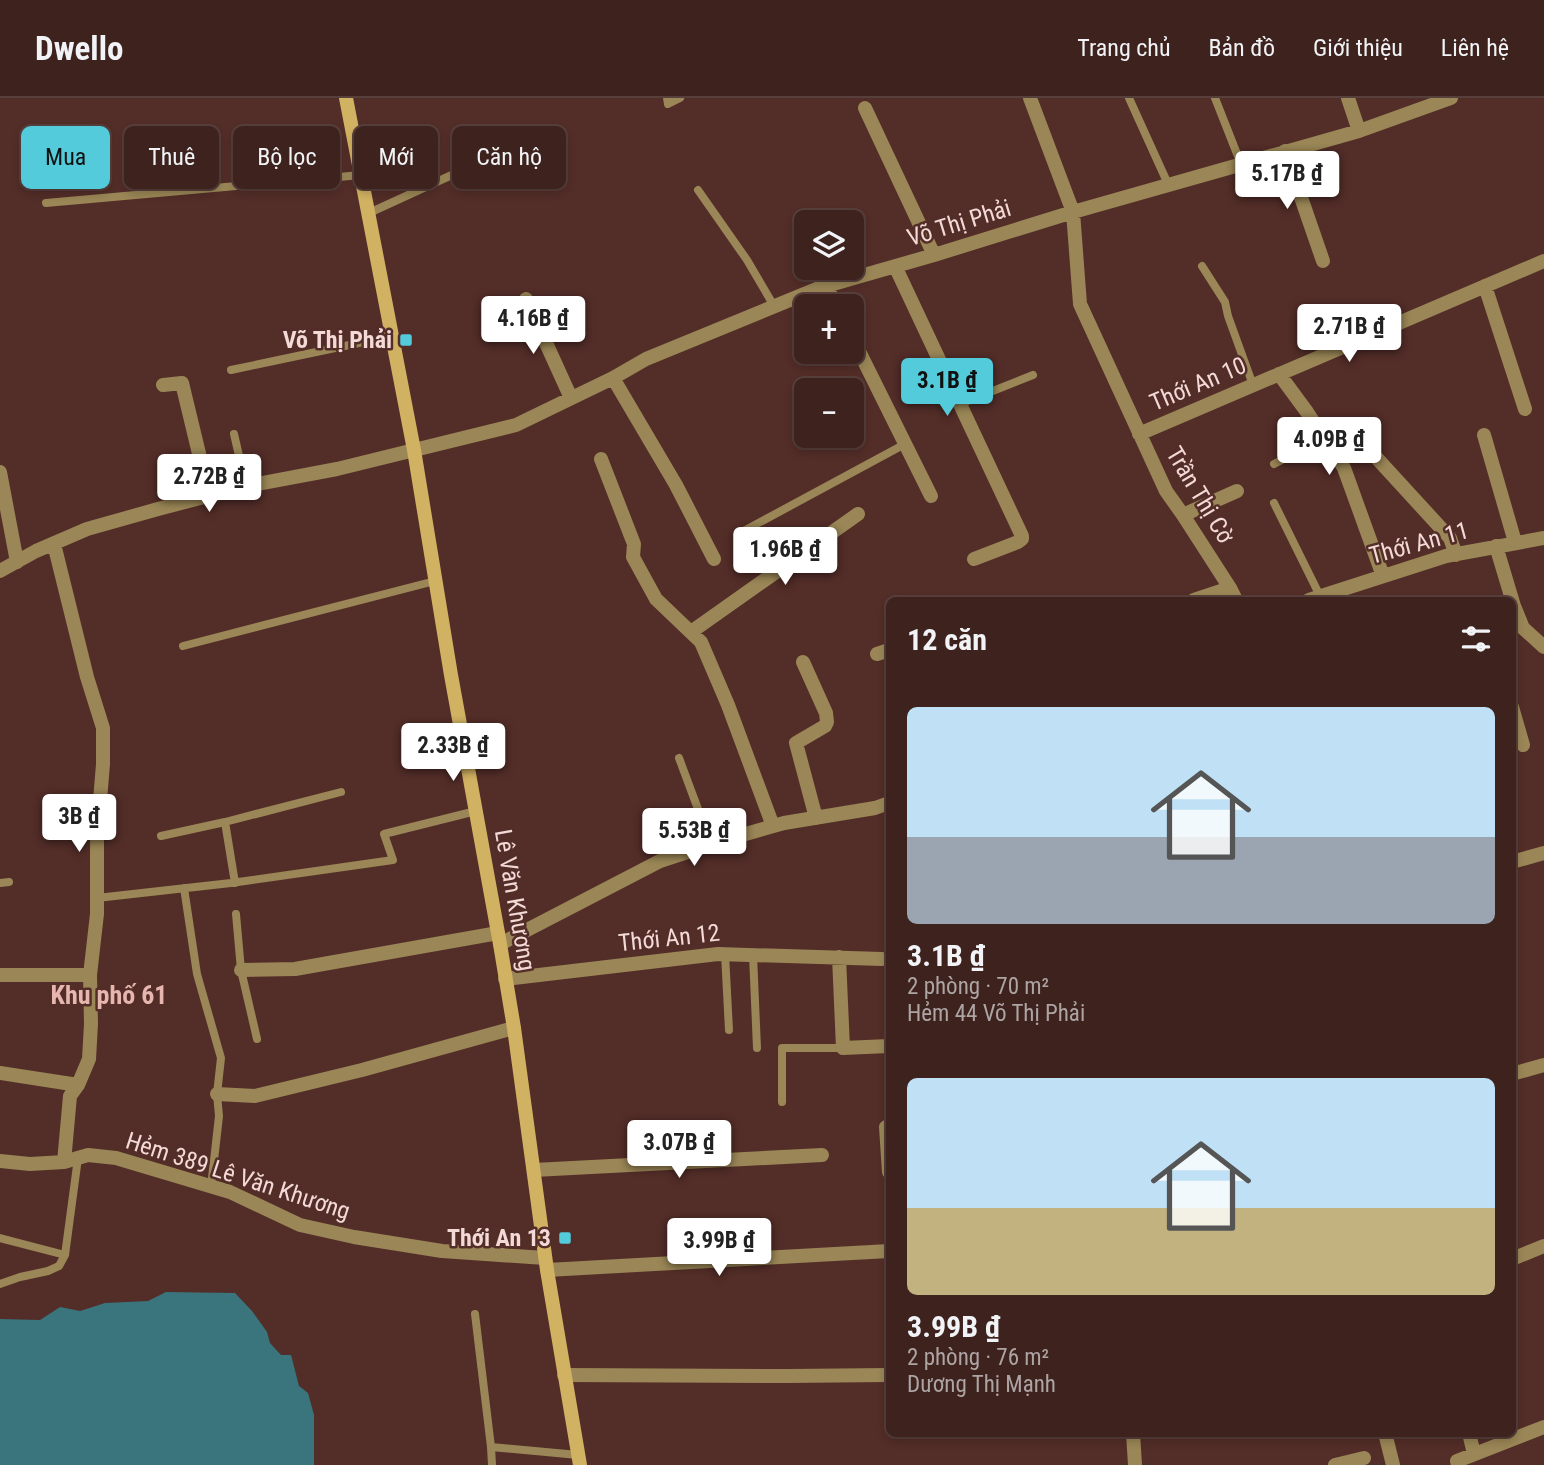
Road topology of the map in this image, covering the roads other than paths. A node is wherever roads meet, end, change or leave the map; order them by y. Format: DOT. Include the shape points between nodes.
graph roads {
  1 [pos="346,98"];
  2 [pos="667,98"];
  3 [pos="680,98"];
  4 [pos="1030,98"];
  5 [pos="1129,98"];
  6 [pos="1215,98"];
  7 [pos="1348,98"];
  8 [pos="1451,98"];
  9 [pos="1422,103"];
  10 [pos="865,108"];
  11 [pos="1359,131"];
  12 [pos="354,136"];
  13 [pos="1285,151"];
  14 [pos="1241,164"];
  15 [pos="452,175"];
  16 [pos="354,176"];
  17 [pos="1168,184"];
  18 [pos="365,189"];
  19 [pos="698,190"];
  20 [pos="46,203"];
  21 [pos="1073,212"];
  22 [pos="369,213"];
  23 [pos="934,255"];
  24 [pos="1323,261"];
  25 [pos="1544,261"];
  26 [pos="895,266"];
  27 [pos="1202,266"];
  28 [pos="826,286"];
  29 [pos="1485,286"];
  30 [pos="830,294"];
  31 [pos="526,299"];
  32 [pos="774,306"];
  33 [pos="392,336"];
  34 [pos="864,361"];
  35 [pos="231,370"];
  36 [pos="1279,374"];
  37 [pos="1033,375"];
  38 [pos="613,378"];
  39 [pos="163,386"];
  40 [pos="1253,386"];
  41 [pos="571,398"];
  42 [pos="960,404"];
  43 [pos="1525,409"];
  44 [pos="1139,434"];
  45 [pos="234,435"];
  46 [pos="1484,435"];
  47 [pos="1324,438"];
  48 [pos="1362,442"];
  49 [pos="905,444"];
  50 [pos="414,450"];
  51 [pos="601,459"];
  52 [pos="1274,464"];
  53 [pos="0,472"];
  54 [pos="246,486"];
  55 [pos="1237,491"];
  56 [pos="209,495"];
  57 [pos="932,496"];
  58 [pos="1274,503"];
  59 [pos="858,514"];
  60 [pos="1183,515"];
  61 [pos="740,533"];
  62 [pos="1544,538"];
  63 [pos="1515,542"];
  64 [pos="54,544"];
  65 [pos="1496,546"];
  66 [pos="1456,555"];
  67 [pos="714,559"];
  68 [pos="974,559"];
  69 [pos="17,562"];
  70 [pos="0,571"];
  71 [pos="1383,576"];
  72 [pos="435,581"];
  73 [pos="1233,594"];
  74 [pos="1342,595"];
  75 [pos="1214,597"];
  76 [pos="1314,597"];
  77 [pos="1323,597"];
  78 [pos="1511,597"];
  79 [pos="1516,611"];
  80 [pos="691,632"];
  81 [pos="183,646"];
  82 [pos="1544,648"];
  83 [pos="803,662"];
  84 [pos="1516,720"];
  85 [pos="1523,744"];
  86 [pos="679,758"];
  87 [pos="341,792"];
  88 [pos="886,804"];
  89 [pos="476,811"];
  90 [pos="816,818"];
  91 [pos="225,822"];
  92 [pos="773,826"];
  93 [pos="161,836"];
  94 [pos="711,844"];
  95 [pos="1544,853"];
  96 [pos="1516,861"];
  97 [pos="235,883"];
  98 [pos="184,888"];
  99 [pos="97,898"];
  100 [pos="236,915"];
  101 [pos="499,938"];
  102 [pos="725,954"];
  103 [pos="753,955"];
  104 [pos="839,957"];
  105 [pos="882,959"];
  106 [pos="241,970"];
  107 [pos="0,975"];
  108 [pos="90,975"];
  109 [pos="505,979"];
  110 [pos="514,1028"];
  111 [pos="729,1030"];
  112 [pos="257,1039"];
  113 [pos="886,1046"];
  114 [pos="757,1048"];
  115 [pos="843,1048"];
  116 [pos="1544,1065"];
  117 [pos="1516,1072"];
  118 [pos="0,1073"];
  119 [pos="78,1085"];
  120 [pos="217,1094"];
  121 [pos="782,1102"];
  122 [pos="822,1155"];
  123 [pos="71,1160"];
  124 [pos="0,1161"];
  125 [pos="534,1170"];
  126 [pos="211,1187"];
  127 [pos="0,1238"];
  128 [pos="1544,1246"];
  129 [pos="886,1251"];
  130 [pos="65,1255"];
  131 [pos="1516,1257"];
  132 [pos="546,1264"];
  133 [pos="0,1284"];
  134 [pos="475,1314"];
  135 [pos="564,1375"];
  136 [pos="886,1375"];
  137 [pos="1544,1427"];
  138 [pos="1133,1437"];
  139 [pos="1386,1437"];
  140 [pos="1470,1437"];
  141 [pos="491,1447"];
  142 [pos="1474,1454"];
  143 [pos="1364,1458"];
  144 [pos="579,1460"];
  145 [pos="492,1465"];
  146 [pos="1135,1465"];
  147 [pos="1335,1465"];
  148 [pos="1393,1465"];
  149 [pos="1458,1465"];
  1 -- 12 [label="main road, Lê Văn Khương"];
  2 -- 3 [label="lane" via="668,104"];
  4 -- 21 [label="street, Trần Thị Cờ"];
  5 -- 17 [label="lane"];
  6 -- 14 [label="lane"];
  7 -- 11 [label="street"];
  8 -- 9 [label="street, Võ Thị Phải"];
  9 -- 11 [label="street, Võ Thị Phải"];
  10 -- 23 [label="street"];
  11 -- 13 [label="street, Võ Thị Phải"];
  13 -- 14 [label="street, Võ Thị Phải"];
  13 -- 24 [label="street"];
  14 -- 17 [label="street, Võ Thị Phải"];
  15 -- 22 [label="lane"];
  16 -- 20 [label="lane"];
  17 -- 21 [label="street, Võ Thị Phải"];
  18 -- 22 [label="main road, Lê Văn Khương"];
  19 -- 32 [label="lane"];
  21 -- 23 [label="street, Võ Thị Phải"];
  21 -- 44 [label="street, Trần Thị Cờ" via="1080,304"];
  22 -- 33 [label="main road, Lê Văn Khương"];
  23 -- 26 [label="street, Võ Thị Phải"];
  25 -- 29 [label="street, Thới An 10"];
  26 -- 28 [label="street, Võ Thị Phải"];
  26 -- 42 [label="street"];
  27 -- 40 [label="lane" via="1225,302"];
  28 -- 30 [label="street"];
  28 -- 32 [label="street, Võ Thị Phải"];
  29 -- 36 [label="street, Thới An 10"];
  29 -- 43 [label="street"];
  31 -- 41 [label="street"];
  32 -- 38 [label="street, Võ Thị Phải" via="646,359"];
  33 -- 35 [label="lane"];
  33 -- 50 [label="main road, Lê Văn Khương"];
  34 -- 49 [label="street"];
  36 -- 40 [label="street, Thới An 10"];
  36 -- 47 [label="street"];
  37 -- 42 [label="lane"];
  38 -- 41 [label="street, Võ Thị Phải"];
  38 -- 67 [label="street"];
  39 -- 56 [label="street" via="182,383"];
  40 -- 44 [label="street, Thới An 10"];
  41 -- 50 [label="street, Võ Thị Phải" via="516,425"];
  42 -- 68 [label="street" via="1022,536 1018,542"];
  44 -- 60 [label="street, Trần Thị Cờ"];
  45 -- 54 [label="lane"];
  46 -- 63 [label="street"];
  47 -- 52 [label="lane"];
  47 -- 71 [label="street" via="1344,468"];
  48 -- 66 [label="street" via="1450,538"];
  49 -- 57 [label="street"];
  49 -- 61 [label="lane"];
  50 -- 54 [label="street, Võ Thị Phải"];
  50 -- 72 [label="main road, Lê Văn Khương"];
  51 -- 80 [label="street" via="634,544 633,557 656,598"];
  53 -- 69 [label="street"];
  54 -- 56 [label="street, Võ Thị Phải"];
  55 -- 60 [label="street"];
  56 -- 64 [label="street, Võ Thị Phải" via="87,529"];
  58 -- 76 [label="lane"];
  59 -- 80 [label="street"];
  60 -- 73 [label="street, Trần Thị Cờ"];
  62 -- 63 [label="street, Thới An 11"];
  63 -- 65 [label="street, Thới An 11"];
  64 -- 69 [label="street, Võ Thị Phải"];
  64 -- 99 [label="street" via="103,728"];
  65 -- 66 [label="street, Thới An 11"];
  65 -- 78 [label="street"];
  66 -- 71 [label="street, Thới An 11"];
  69 -- 70 [label="street, Võ Thị Phải"];
  71 -- 74 [label="street, Thới An 11"];
  72 -- 81 [label="lane"];
  72 -- 89 [label="main road, Lê Văn Khương"];
  73 -- 75 [label="street"];
  74 -- 77 [label="street, Thới An 11"];
  79 -- 82 [label="street" via="1523,628"];
  80 -- 92 [label="street" via="701,642 723,693"];
  83 -- 90 [label="street" via="827,722 796,743"];
  84 -- 85 [label="street"];
  86 -- 94 [label="lane"];
  87 -- 91 [label="lane"];
  88 -- 90 [label="street"];
  89 -- 97 [label="lane" via="384,834 393,860"];
  89 -- 101 [label="main road, Lê Văn Khương"];
  90 -- 92 [label="street"];
  91 -- 93 [label="lane"];
  91 -- 97 [label="lane"];
  92 -- 94 [label="street"];
  94 -- 101 [label="street" via="660,861"];
  95 -- 96 [label="street"];
  97 -- 98 [label="lane"];
  98 -- 99 [label="lane"];
  98 -- 120 [label="lane" via="197,974 221,1058"];
  99 -- 108 [label="street"];
  100 -- 106 [label="lane"];
  101 -- 106 [label="street" via="295,969"];
  101 -- 109 [label="main road, Lê Văn Khương"];
  102 -- 103 [label="street, Thới An 12"];
  102 -- 109 [label="street, Thới An 12"];
  102 -- 111 [label="lane"];
  103 -- 104 [label="street, Thới An 12"];
  103 -- 114 [label="lane"];
  104 -- 105 [label="street, Thới An 12"];
  104 -- 115 [label="street"];
  106 -- 112 [label="lane"];
  107 -- 108 [label="street"];
  108 -- 119 [label="street" via="89,1059"];
  109 -- 110 [label="main road, Lê Văn Khương"];
  110 -- 120 [label="street" via="264,1094"];
  110 -- 125 [label="main road, Lê Văn Khương"];
  113 -- 115 [label="street"];
  115 -- 121 [label="lane" via="782,1048"];
  116 -- 117 [label="street"];
  118 -- 119 [label="street"];
  119 -- 123 [label="street" via="70,1096"];
  120 -- 126 [label="lane"];
  122 -- 125 [label="street"];
  123 -- 124 [label="street, Hẻm 389 Lê Văn Khương"];
  123 -- 126 [label="street, Hẻm 389 Lê Văn Khương" via="88,1155 116,1158"];
  123 -- 130 [label="lane"];
  125 -- 132 [label="main road, Lê Văn Khương"];
  126 -- 132 [label="street, Hẻm 389 Lê Văn Khương" via="300,1225"];
  127 -- 130 [label="lane"];
  128 -- 131 [label="street"];
  129 -- 132 [label="street, Hẻm 389 Lê Văn Khương"];
  130 -- 133 [label="lane" via="59,1266 48,1271"];
  132 -- 135 [label="main road, Lê Văn Khương"];
  134 -- 141 [label="lane"];
  135 -- 136 [label="street"];
  135 -- 144 [label="main road, Lê Văn Khương"];
  137 -- 142 [label="street"];
  138 -- 146 [label="street"];
  139 -- 148 [label="street"];
  140 -- 142 [label="street"];
  141 -- 144 [label="lane"];
  141 -- 145 [label="lane"];
  142 -- 149 [label="street" via="1457,1461"];
  143 -- 147 [label="street"];
}
